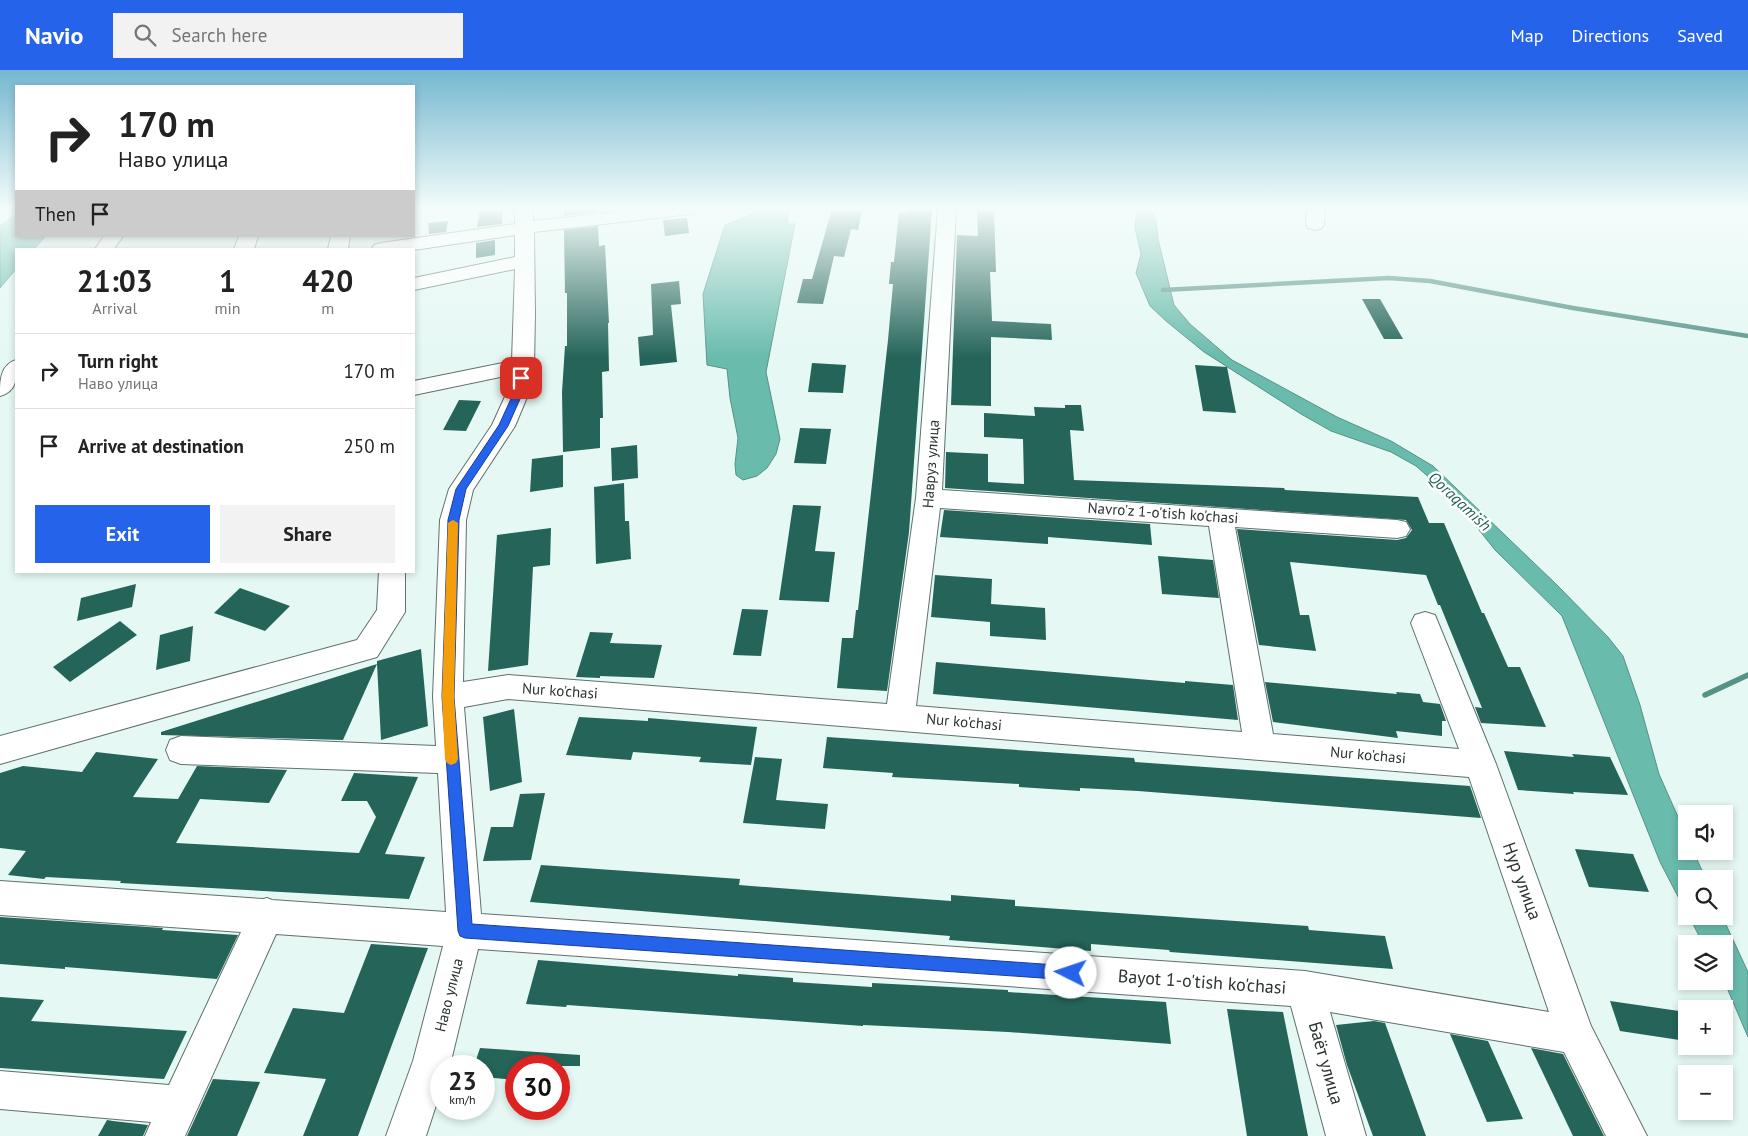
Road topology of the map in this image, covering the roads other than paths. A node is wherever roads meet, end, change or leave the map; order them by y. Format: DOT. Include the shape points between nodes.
graph roads {
  1 [pos="944,259"];
  2 [pos="524,261"];
  3 [pos="415,284"];
  4 [pos="523,366"];
  5 [pos="15,368"];
  6 [pos="415,388"];
  7 [pos="0,389"];
  8 [pos="929,498"];
  9 [pos="1220,517"];
  10 [pos="1397,529"];
  11 [pos="392,573"];
  12 [pos="1425,623"];
  13 [pos="448,697"];
  14 [pos="900,717"];
  15 [pos="1260,746"];
  16 [pos="0,750"];
  17 [pos="181,750"];
  18 [pos="451,760"];
  19 [pos="1480,764"];
  20 [pos="0,898"];
  21 [pos="267,915"];
  22 [pos="465,931"];
  23 [pos="1306,989"];
  24 [pos="1576,1035"];
  25 [pos="0,1090"];
  26 [pos="172,1121"];
  27 [pos="406,1136"];
  28 [pos="1346,1136"];
  29 [pos="1627,1136"];
  1 -- 8 [label="street, Навруз улица"];
  2 -- 3 [label="street"];
  2 -- 4 [label="street, Наво улица"];
  4 -- 6 [label="street"];
  4 -- 13 [label="street, Наво улица" via="519,390 503,426 461,489 453,520"];
  5 -- 7 [label="street"];
  8 -- 9 [label="street, Navro'z 1-o'tish ko'chasi"];
  8 -- 14 [label="street, Навруз улица"];
  9 -- 10 [label="street, Navro'z 1-o'tish ko'chasi"];
  9 -- 15 [label="street"];
  11 -- 16 [label="street" via="390,612 368,648"];
  12 -- 19 [label="street, Нур улица"];
  13 -- 14 [label="street, Nur ko'chasi" via="508,687"];
  13 -- 18 [label="street, Наво улица"];
  14 -- 15 [label="street, Nur ko'chasi"];
  15 -- 19 [label="street, Nur ko'chasi"];
  17 -- 18 [label="street"];
  18 -- 22 [label="street, Наво улица"];
  19 -- 24 [label="street, Нур улица"];
  20 -- 21 [label="street, Bayot 1-o'tish ko'chasi"];
  21 -- 22 [label="street, Bayot 1-o'tish ko'chasi"];
  21 -- 26 [label="street"];
  22 -- 23 [label="street, Bayot 1-o'tish ko'chasi"];
  22 -- 27 [label="street, Наво улица" via="432,1061"];
  23 -- 24 [label="street, Bayot 1-o'tish ko'chasi"];
  23 -- 28 [label="street, Баёт улица"];
  24 -- 29 [label="street, Нур улица"];
  25 -- 26 [label="street"];
}
